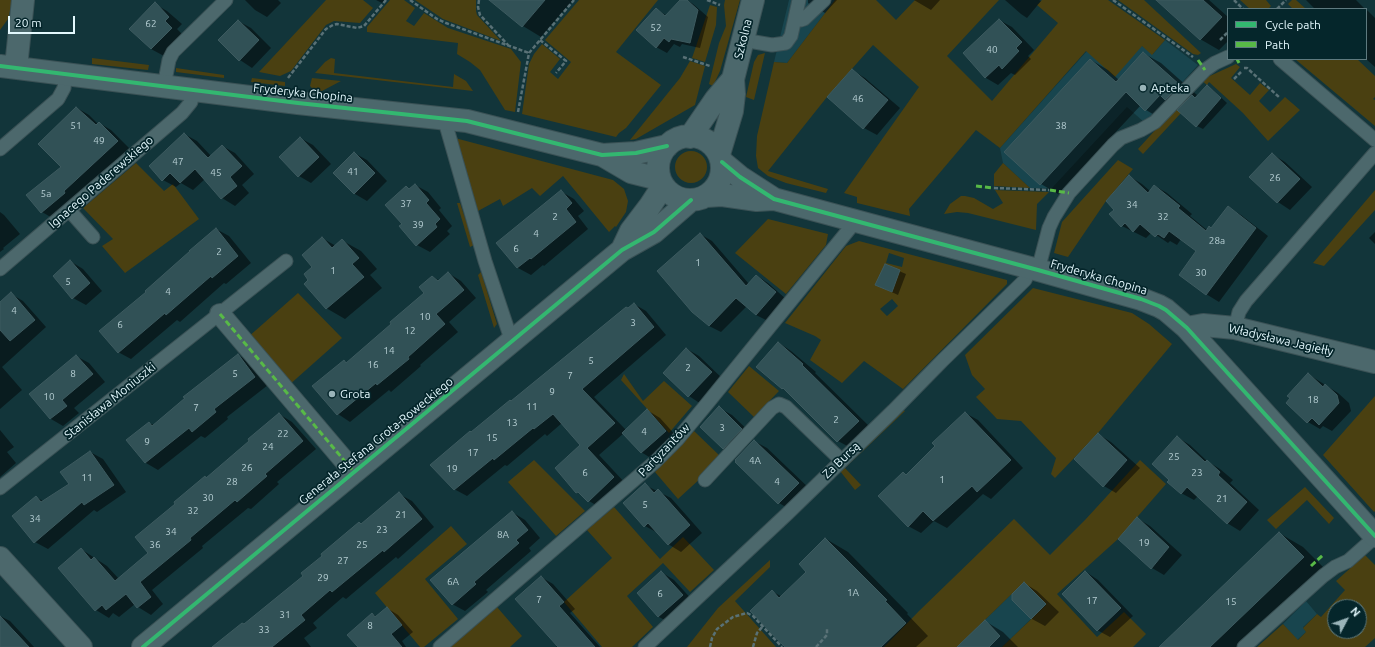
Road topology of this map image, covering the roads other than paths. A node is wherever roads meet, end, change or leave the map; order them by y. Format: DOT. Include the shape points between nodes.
graph roads {
  1 [pos="23,0"];
  2 [pos="226,0"];
  3 [pos="753,0"];
  4 [pos="799,0"];
  5 [pos="824,0"];
  6 [pos="795,19"];
  7 [pos="743,40"];
  8 [pos="1227,57"];
  9 [pos="1281,60"];
  10 [pos="8,66"];
  11 [pos="66,73"];
  12 [pos="733,79"];
  13 [pos="164,86"];
  14 [pos="193,90"];
  15 [pos="444,118"];
  16 [pos="690,136"];
  17 [pos="1375,140"];
  18 [pos="667,146"];
  19 [pos="0,149"];
  20 [pos="1375,153"];
  21 [pos="602,155"];
  22 [pos="721,158"];
  23 [pos="661,182"];
  24 [pos="699,198"];
  25 [pos="774,199"];
  26 [pos="69,210"];
  27 [pos="855,222"];
  28 [pos="92,237"];
  29 [pos="622,250"];
  30 [pos="286,261"];
  31 [pos="0,269"];
  32 [pos="1035,269"];
  33 [pos="220,314"];
  34 [pos="1187,328"];
  35 [pos="1235,328"];
  36 [pos="512,342"];
  37 [pos="1375,362"];
  38 [pos="841,460"];
  39 [pos="354,472"];
  40 [pos="705,480"];
  41 [pos="0,488"];
  42 [pos="1375,537"];
  43 [pos="0,558"];
  44 [pos="82,647"];
  45 [pos="143,647"];
  46 [pos="440,647"];
  47 [pos="645,647"];
  48 [pos="1244,647"];
  1 -- 10 [label="street"];
  2 -- 13 [label="lane" via="173,52"];
  3 -- 7 [label="street, Szkolna"];
  4 -- 6 [label="lane"];
  5 -- 6 [label="lane" via="804,19"];
  6 -- 7 [label="lane" via="791,36 786,43 772,45"];
  7 -- 12 [label="street, Szkolna"];
  8 -- 32 [label="lane, Za Bursą" via="1205,70 1155,122 1121,138 1069,193 1050,228"];
  9 -- 17 [label="lane"];
  10 -- 11 [label="street, Fryderyka Chopina"];
  11 -- 13 [label="street, Fryderyka Chopina"];
  11 -- 19 [label="lane" via="64,88 58,99"];
  12 -- 16 [label="street"];
  12 -- 22 [label="street" via="732,111"];
  13 -- 14 [label="street, Fryderyka Chopina"];
  14 -- 15 [label="street, Fryderyka Chopina"];
  14 -- 26 [label="lane, Ignacego Paderewskiego" via="191,102 182,113"];
  15 -- 21 [label="street, Fryderyka Chopina" via="475,123"];
  15 -- 36 [label="lane" via="485,261"];
  16 -- 18 [label="street" via="678,138"];
  16 -- 22 [label="street" via="709,143"];
  18 -- 21 [label="street" via="636,153"];
  18 -- 23 [label="street" via="660,156 658,165"];
  20 -- 35 [label="lane" via="1246,301"];
  21 -- 23 [label="street" via="631,172"];
  22 -- 24 [label="street" via="720,180 714,189"];
  22 -- 25 [label="street" via="740,176"];
  23 -- 24 [label="street" via="677,198"];
  23 -- 29 [label="street" via="650,206 631,231"];
  24 -- 25 [label="street" via="730,196 757,200"];
  24 -- 29 [label="street" via="654,232"];
  25 -- 27 [label="street, Fryderyka Chopina"];
  26 -- 28 [label="lane"];
  26 -- 31 [label="lane, Ignacego Paderewskiego"];
  27 -- 32 [label="street, Fryderyka Chopina"];
  27 -- 46 [label="lane, Partyzantów" via="706,406 661,456"];
  29 -- 36 [label="street, Generała Stefana Grota-Roweckiego"];
  30 -- 33 [label="lane, Stanisława Moniuszki"];
  32 -- 34 [label="street, Fryderyka Chopina" via="1151,303 1166,310"];
  32 -- 38 [label="lane, Za Bursą"];
  33 -- 39 [label="street"];
  33 -- 41 [label="lane, Stanisława Moniuszki"];
  34 -- 35 [label="street, Władysława Jagiełły" via="1203,324"];
  34 -- 42 [label="street, Fryderyka Chopina"];
  35 -- 37 [label="street, Władysława Jagiełły"];
  36 -- 39 [label="street, Generała Stefana Grota-Roweckiego"];
  38 -- 40 [label="lane" via="786,407 779,404 772,408"];
  38 -- 47 [label="lane, Za Bursą"];
  39 -- 45 [label="street, Generała Stefana Grota-Roweckiego"];
  42 -- 48 [label="lane" via="1348,561 1323,576"];
  43 -- 44 [label="street"];
}
